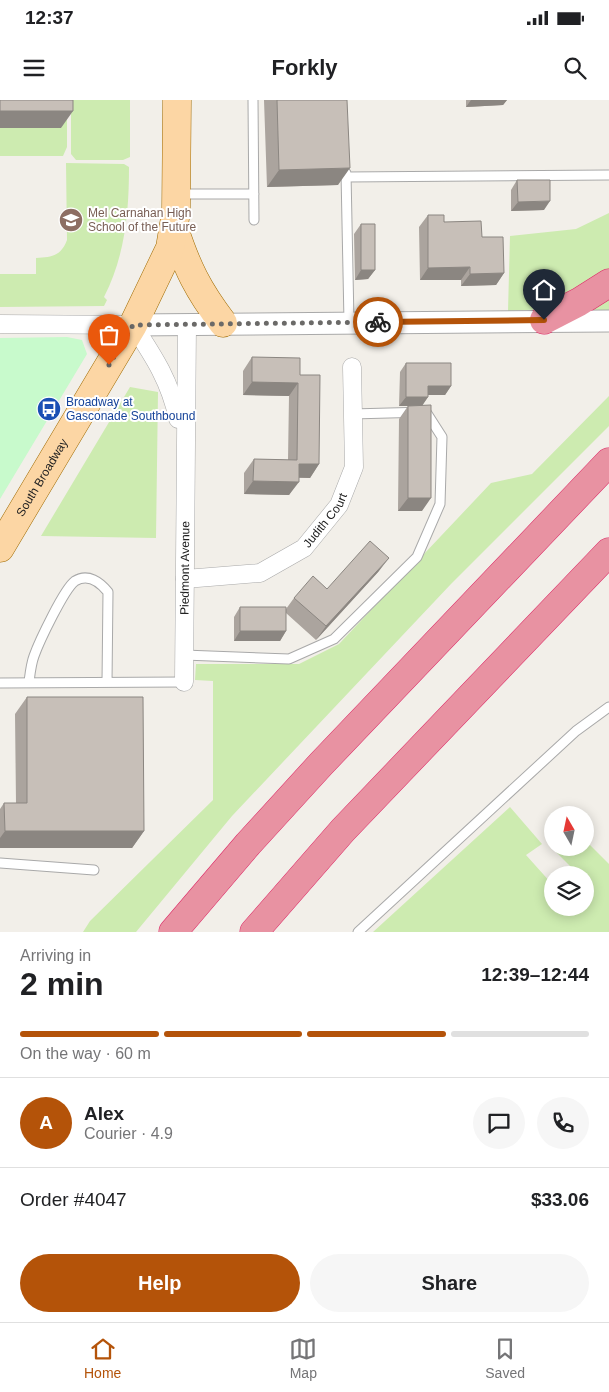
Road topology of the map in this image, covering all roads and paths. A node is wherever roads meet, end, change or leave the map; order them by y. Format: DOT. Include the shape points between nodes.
graph roads {
  1 [pos="177,100"];
  2 [pos="253,100"];
  3 [pos="346,168"];
  4 [pos="609,175"];
  5 [pos="346,177"];
  6 [pos="176,194"];
  7 [pos="254,194"];
  8 [pos="254,220"];
  9 [pos="174,228"];
  10 [pos="609,283"];
  11 [pos="544,320"];
  12 [pos="609,321"];
  13 [pos="350,322"];
  14 [pos="223,323"];
  15 [pos="0,324"];
  16 [pos="186,324"];
  17 [pos="133,325"];
  18 [pos="352,367"];
  19 [pos="352,414"];
  20 [pos="186,454"];
  21 [pos="609,462"];
  22 [pos="0,548"];
  23 [pos="609,552"];
  24 [pos="185,579"];
  25 [pos="184,655"];
  26 [pos="29,682"];
  27 [pos="107,682"];
  28 [pos="184,682"];
  29 [pos="0,683"];
  30 [pos="609,707"];
  31 [pos="0,863"];
  32 [pos="94,870"];
  33 [pos="173,932"];
  34 [pos="254,932"];
  35 [pos="358,932"];
  1 -- 6 [label="main road, South Broadway"];
  2 -- 7 [label="lane"];
  3 -- 5 [label="lane"];
  4 -- 5 [label="lane"];
  5 -- 13 [label="lane"];
  6 -- 7 [label="lane"];
  6 -- 9 [label="main road, South Broadway"];
  7 -- 8 [label="lane"];
  9 -- 14 [label="main road" via="200,292"];
  9 -- 17 [label="main road, South Broadway" via="162,266"];
  10 -- 11 [label="highway"];
  11 -- 12 [label="street"];
  11 -- 13 [label="street"];
  13 -- 14 [label="street"];
  14 -- 16 [label="street"];
  15 -- 17 [label="street"];
  16 -- 17 [label="street"];
  16 -- 20 [label="street, Piedmont Avenue"];
  17 -- 20 [label="street, Piedmont Avenue" via="173,393"];
  17 -- 22 [label="main road, South Broadway"];
  18 -- 19 [label="street, Judith Court"];
  19 -- 24 [label="street, Judith Court" via="354,467 339,505 304,548 260,573"];
  19 -- 25 [label="lane" via="426,412 442,437 440,504 417,557 334,639 289,659"];
  20 -- 24 [label="street, Piedmont Avenue"];
  21 -- 33 [label="highway" via="321,764"];
  23 -- 34 [label="highway" via="343,830"];
  24 -- 25 [label="street, Piedmont Avenue"];
  25 -- 28 [label="street, Piedmont Avenue"];
  26 -- 27 [label="lane"];
  26 -- 27 [label="lane" via="34,656 65,594 73,582 88,578 100,582 108,592"];
  26 -- 29 [label="lane"];
  27 -- 28 [label="lane"];
  30 -- 35 [label="lane" via="576,731"];
  31 -- 32 [label="lane"];
}
